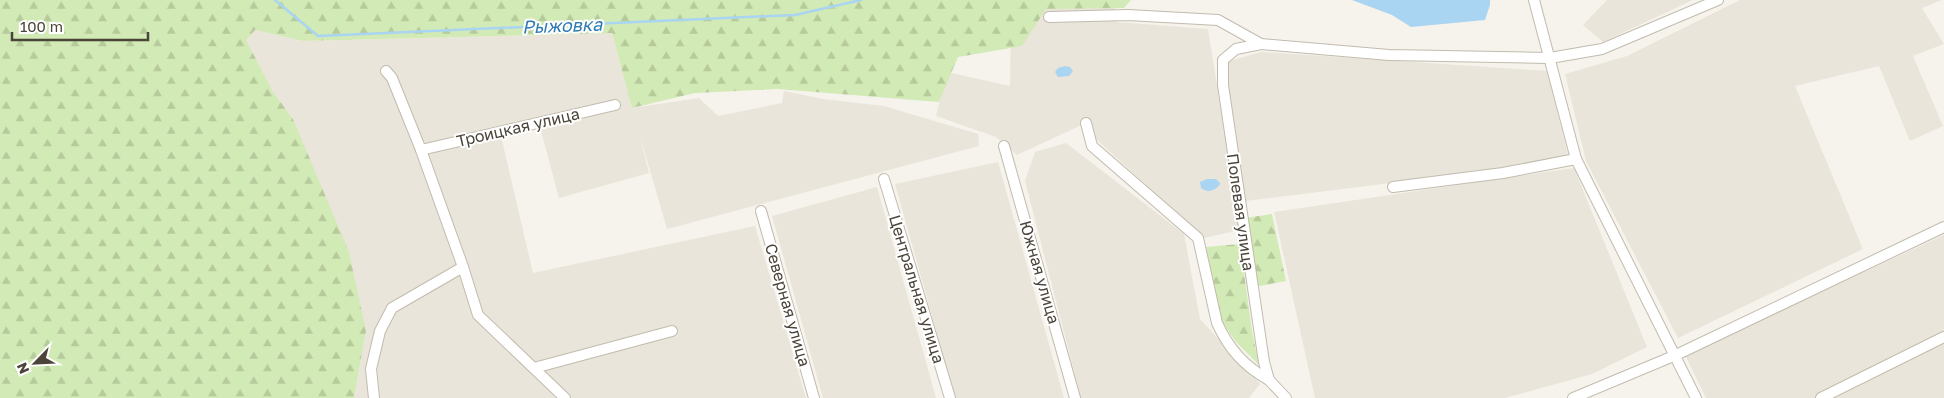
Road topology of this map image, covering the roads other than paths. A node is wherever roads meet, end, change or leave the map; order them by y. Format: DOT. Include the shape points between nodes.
graph roads {
  1 [pos="1534,0"];
  2 [pos="1718,0"];
  3 [pos="1049,17"];
  4 [pos="1261,44"];
  5 [pos="1550,58"];
  6 [pos="386,72"];
  7 [pos="615,105"];
  8 [pos="1086,123"];
  9 [pos="1004,146"];
  10 [pos="421,150"];
  11 [pos="1576,159"];
  12 [pos="884,179"];
  13 [pos="1393,187"];
  14 [pos="762,211"];
  15 [pos="1944,227"];
  16 [pos="463,267"];
  17 [pos="672,331"];
  18 [pos="1944,337"];
  19 [pos="1676,355"];
  20 [pos="534,368"];
  21 [pos="1269,380"];
  22 [pos="374,398"];
  23 [pos="565,398"];
  24 [pos="814,398"];
  25 [pos="950,398"];
  26 [pos="1075,398"];
  27 [pos="1286,398"];
  28 [pos="1573,398"];
  29 [pos="1696,398"];
  30 [pos="1821,398"];
  1 -- 5 [label="street"];
  2 -- 5 [label="street" via="1602,49"];
  3 -- 4 [label="street" via="1128,15 1218,20"];
  4 -- 5 [label="street" via="1390,55"];
  4 -- 21 [label="street, Полевая улица" via="1236,49 1223,60 1223,85 1258,328"];
  5 -- 11 [label="street"];
  6 -- 10 [label="street" via="392,78"];
  7 -- 10 [label="street, Троицкая улица"];
  8 -- 21 [label="street" via="1092,146 1198,238 1220,331 1245,364"];
  9 -- 26 [label="street, Южная улица"];
  10 -- 16 [label="street"];
  11 -- 13 [label="street" via="1503,173"];
  11 -- 19 [label="street"];
  12 -- 25 [label="street, Центральная улица"];
  14 -- 24 [label="street, Северная улица"];
  15 -- 19 [label="street"];
  16 -- 20 [label="street" via="478,314"];
  16 -- 22 [label="street" via="392,308 380,331 371,369"];
  17 -- 20 [label="street"];
  18 -- 30 [label="street"];
  19 -- 28 [label="street"];
  19 -- 29 [label="street"];
  20 -- 23 [label="street"];
  21 -- 27 [label="street"];
}
